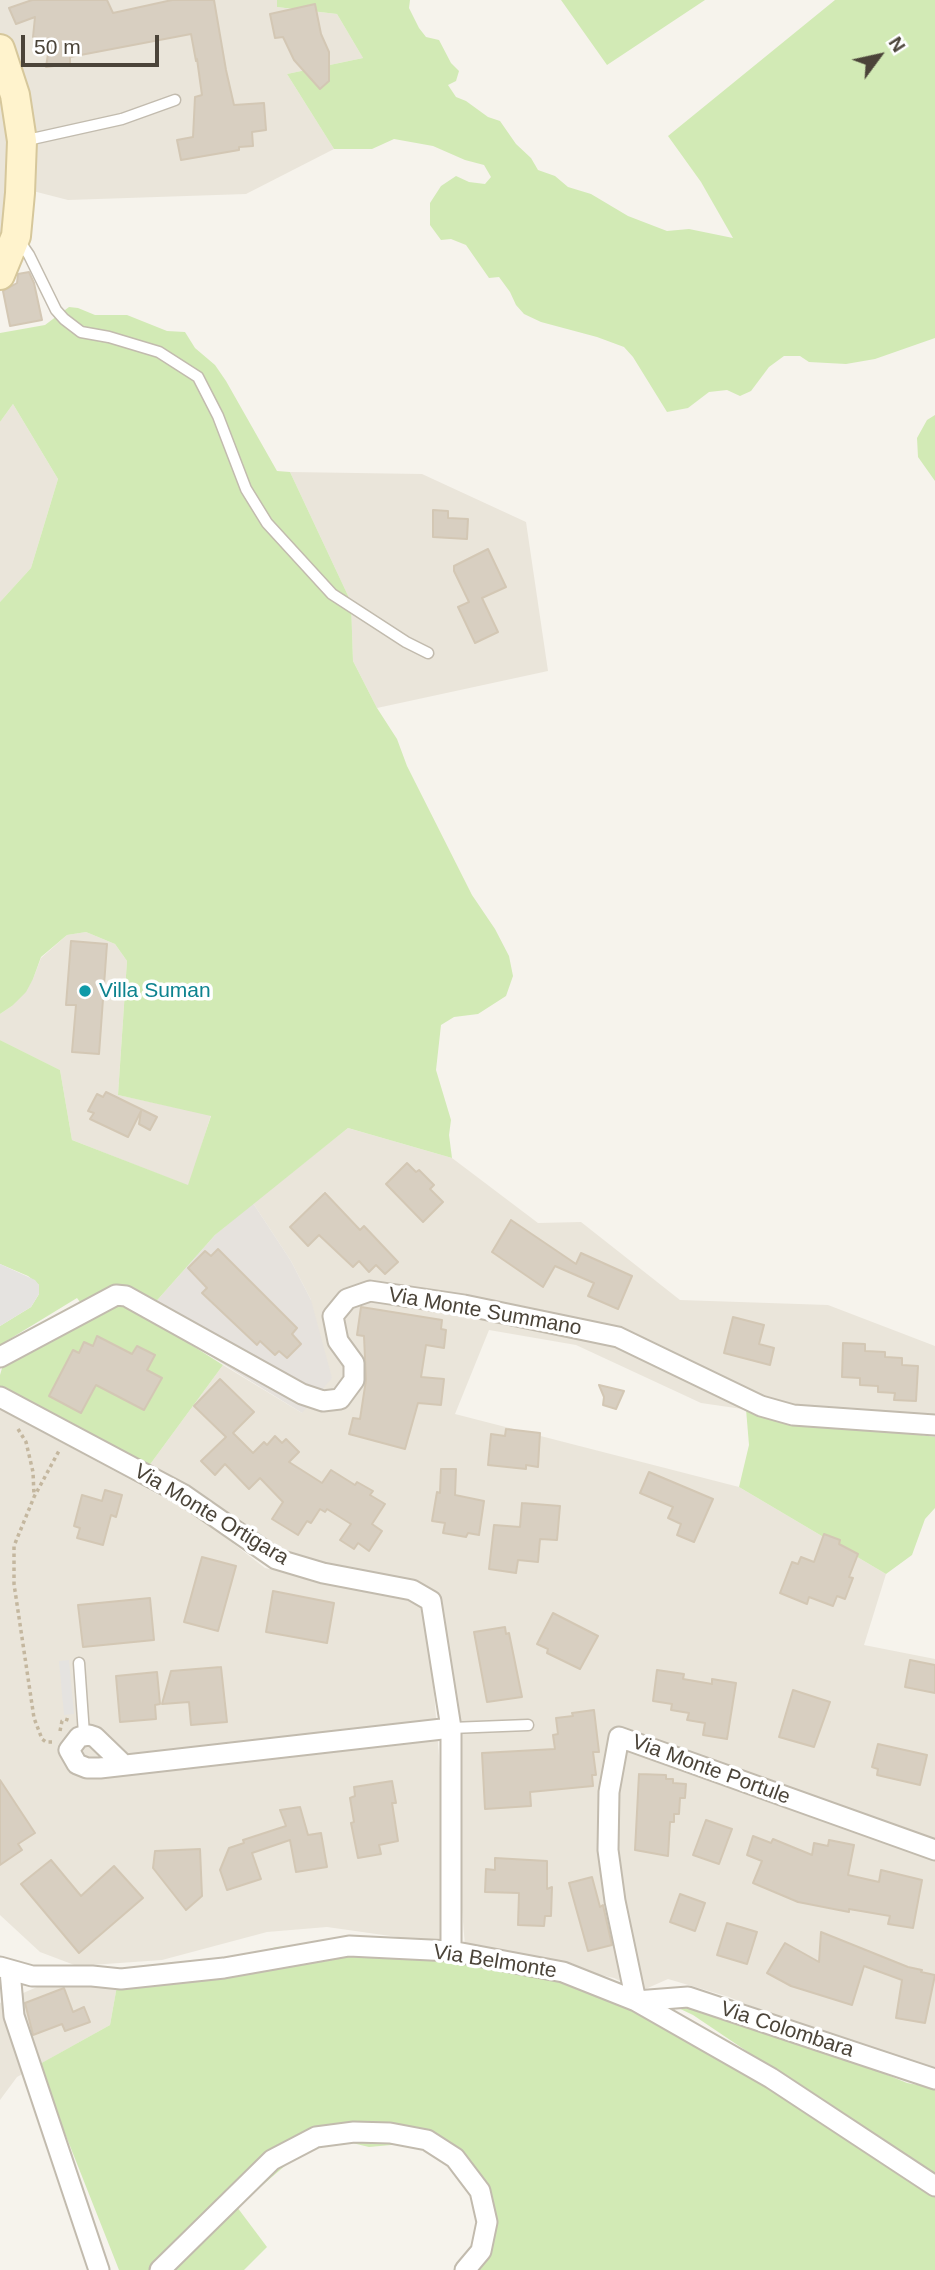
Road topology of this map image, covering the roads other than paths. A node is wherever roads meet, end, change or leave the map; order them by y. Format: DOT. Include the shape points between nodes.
graph roads {
  1 [pos="0,49"];
  2 [pos="175,100"];
  3 [pos="22,141"];
  4 [pos="16,236"];
  5 [pos="0,275"];
  6 [pos="428,653"];
  7 [pos="0,1357"];
  8 [pos="0,1397"];
  9 [pos="935,1425"];
  10 [pos="79,1663"];
  11 [pos="528,1725"];
  12 [pos="84,1728"];
  13 [pos="451,1728"];
  14 [pos="123,1764"];
  15 [pos="935,1850"];
  16 [pos="451,1951"];
  17 [pos="5,1969"];
  18 [pos="636,2001"];
  19 [pos="935,2079"];
  20 [pos="935,2186"];
  21 [pos="99,2270"];
  22 [pos="160,2270"];
  23 [pos="465,2270"];
  1 -- 3 [label="street" via="15,95"];
  2 -- 3 [label="lane" via="122,119"];
  3 -- 4 [label="street"];
  4 -- 5 [label="street"];
  4 -- 6 [label="lane" via="64,319 81,332 159,352 198,377 246,489 267,523 332,594"];
  7 -- 9 [label="street, Via Monte Summano" via="116,1294 302,1394 323,1401 340,1399 354,1380 354,1363 338,1341 333,1316 347,1299 370,1292 464,1305 618,1337 761,1406 793,1415"];
  8 -- 13 [label="street, Via Monte Ortigara" via="184,1495 276,1559 422,1594 431,1601"];
  10 -- 12 [label="lane"];
  11 -- 13 [label="lane"];
  12 -- 14 [label="street"];
  12 -- 14 [label="street" via="69,1750 77,1764 87,1768"];
  13 -- 14 [label="street"];
  13 -- 16 [label="street, Via Monte Ortigara"];
  15 -- 18 [label="street, Via Monte Portule" via="619,1737 609,1792 608,1850"];
  16 -- 17 [label="street, Via Belmonte" via="349,1946 224,1968 121,1979 33,1976"];
  16 -- 18 [label="street, Via Belmonte" via="563,1972"];
  17 -- 21 [label="street" via="14,2016"];
  18 -- 19 [label="street, Via Colombara" via="688,1997"];
  18 -- 20 [label="street, Via Belmonte" via="771,2078"];
  22 -- 23 [label="street" via="272,2160 316,2137 354,2132 427,2140 455,2158 480,2191 487,2221 481,2251"];
}
